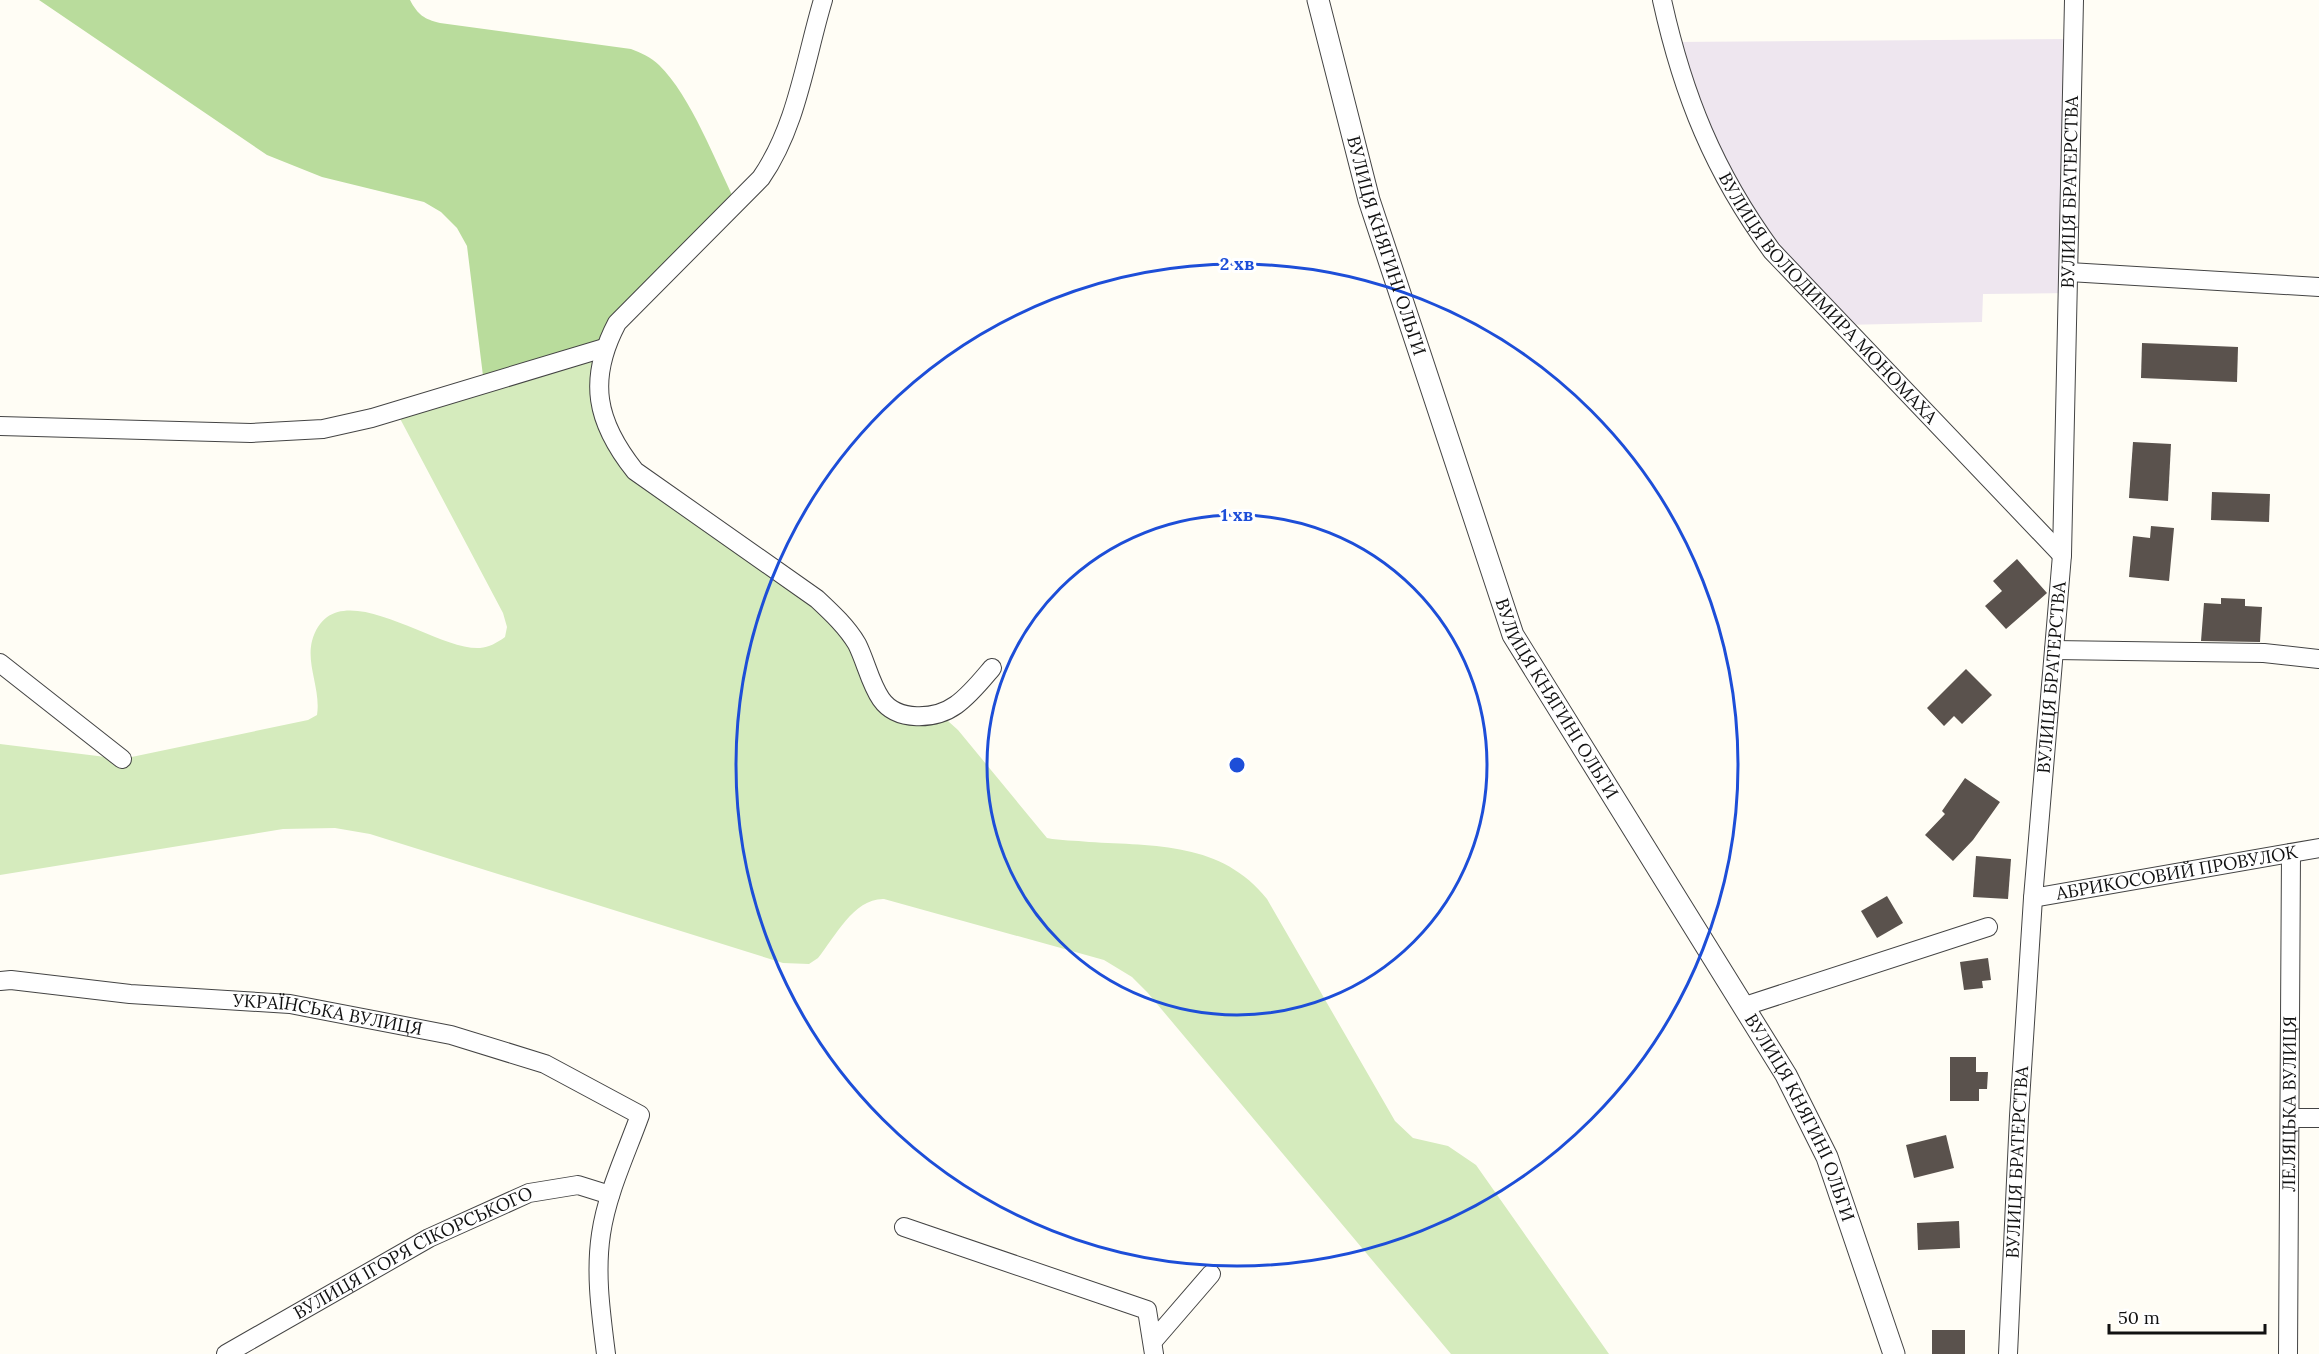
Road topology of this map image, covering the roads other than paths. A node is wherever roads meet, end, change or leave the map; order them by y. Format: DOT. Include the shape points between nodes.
graph roads {
  1 [pos="823,0"];
  2 [pos="1318,0"];
  3 [pos="1662,0"];
  4 [pos="2074,0"];
  5 [pos="2069,272"];
  6 [pos="2319,287"];
  7 [pos="604,348"];
  8 [pos="0,426"];
  9 [pos="2062,555"];
  10 [pos="2054,650"];
  11 [pos="2319,659"];
  12 [pos="0,663"];
  13 [pos="992,668"];
  14 [pos="122,759"];
  15 [pos="2319,848"];
  16 [pos="2291,853"];
  17 [pos="2033,898"];
  18 [pos="1988,927"];
  19 [pos="0,981"];
  20 [pos="1745,1006"];
  21 [pos="2290,1118"];
  22 [pos="2319,1118"];
  23 [pos="610,1195"];
  24 [pos="904,1227"];
  25 [pos="1211,1274"];
  26 [pos="1154,1347"];
  27 [pos="226,1354"];
  28 [pos="606,1354"];
  29 [pos="1894,1354"];
  30 [pos="2008,1354"];
  31 [pos="2288,1354"];
  1 -- 7 [label="street" via="787,132 776,157 761,178 617,323"];
  2 -- 20 [label="street, ВУЛИЦЯ КНЯГИНІ ОЛЬГИ" via="1369,200 1513,635"];
  3 -- 9 [label="street, ВУЛИЦЯ ВОЛОДИМИРА МОНОМАХА" via="1701,129 1725,180 1754,227"];
  4 -- 5 [label="street, ВУЛИЦЯ БРАТЕРСТВА"];
  5 -- 6 [label="street"];
  5 -- 9 [label="street, ВУЛИЦЯ БРАТЕРСТВА"];
  7 -- 8 [label="street" via="372,418 323,429 251,433"];
  7 -- 13 [label="street" via="599,368 604,416 609,433 630,464 656,488 817,599 848,630 876,690 891,710 905,716 921,716 947,709 972,691"];
  9 -- 10 [label="street, ВУЛИЦЯ БРАТЕРСТВА"];
  10 -- 11 [label="street" via="2264,653"];
  10 -- 17 [label="street, ВУЛИЦЯ БРАТЕРСТВА"];
  12 -- 14 [label="street"];
  15 -- 16 [label="street, АБРИКОСОВИЙ ПРОВУЛОК"];
  16 -- 17 [label="street, АБРИКОСОВИЙ ПРОВУЛОК"];
  16 -- 21 [label="street, ЛЕЛЯЦЬКА ВУЛИЦЯ"];
  17 -- 30 [label="street, ВУЛИЦЯ БРАТЕРСТВА"];
  18 -- 20 [label="street"];
  19 -- 23 [label="street, УКРАЇНСЬКА ВУЛИЦЯ" via="290,1004 451,1035 545,1064 640,1115"];
  20 -- 29 [label="street, ВУЛИЦЯ КНЯГИНІ ОЛЬГИ" via="1786,1075 1827,1157"];
  21 -- 22 [label="street"];
  21 -- 31 [label="street, ЛЕЛЯЦЬКА ВУЛИЦЯ"];
  23 -- 27 [label="street, ВУЛИЦЯ ІГОРЯ СІКОРСЬКОГО" via="578,1185 529,1193 429,1238"];
  23 -- 28 [label="street" via="601,1234 598,1284"];
  24 -- 26 [label="street" via="1147,1310"];
  25 -- 26 [label="street"];
}
